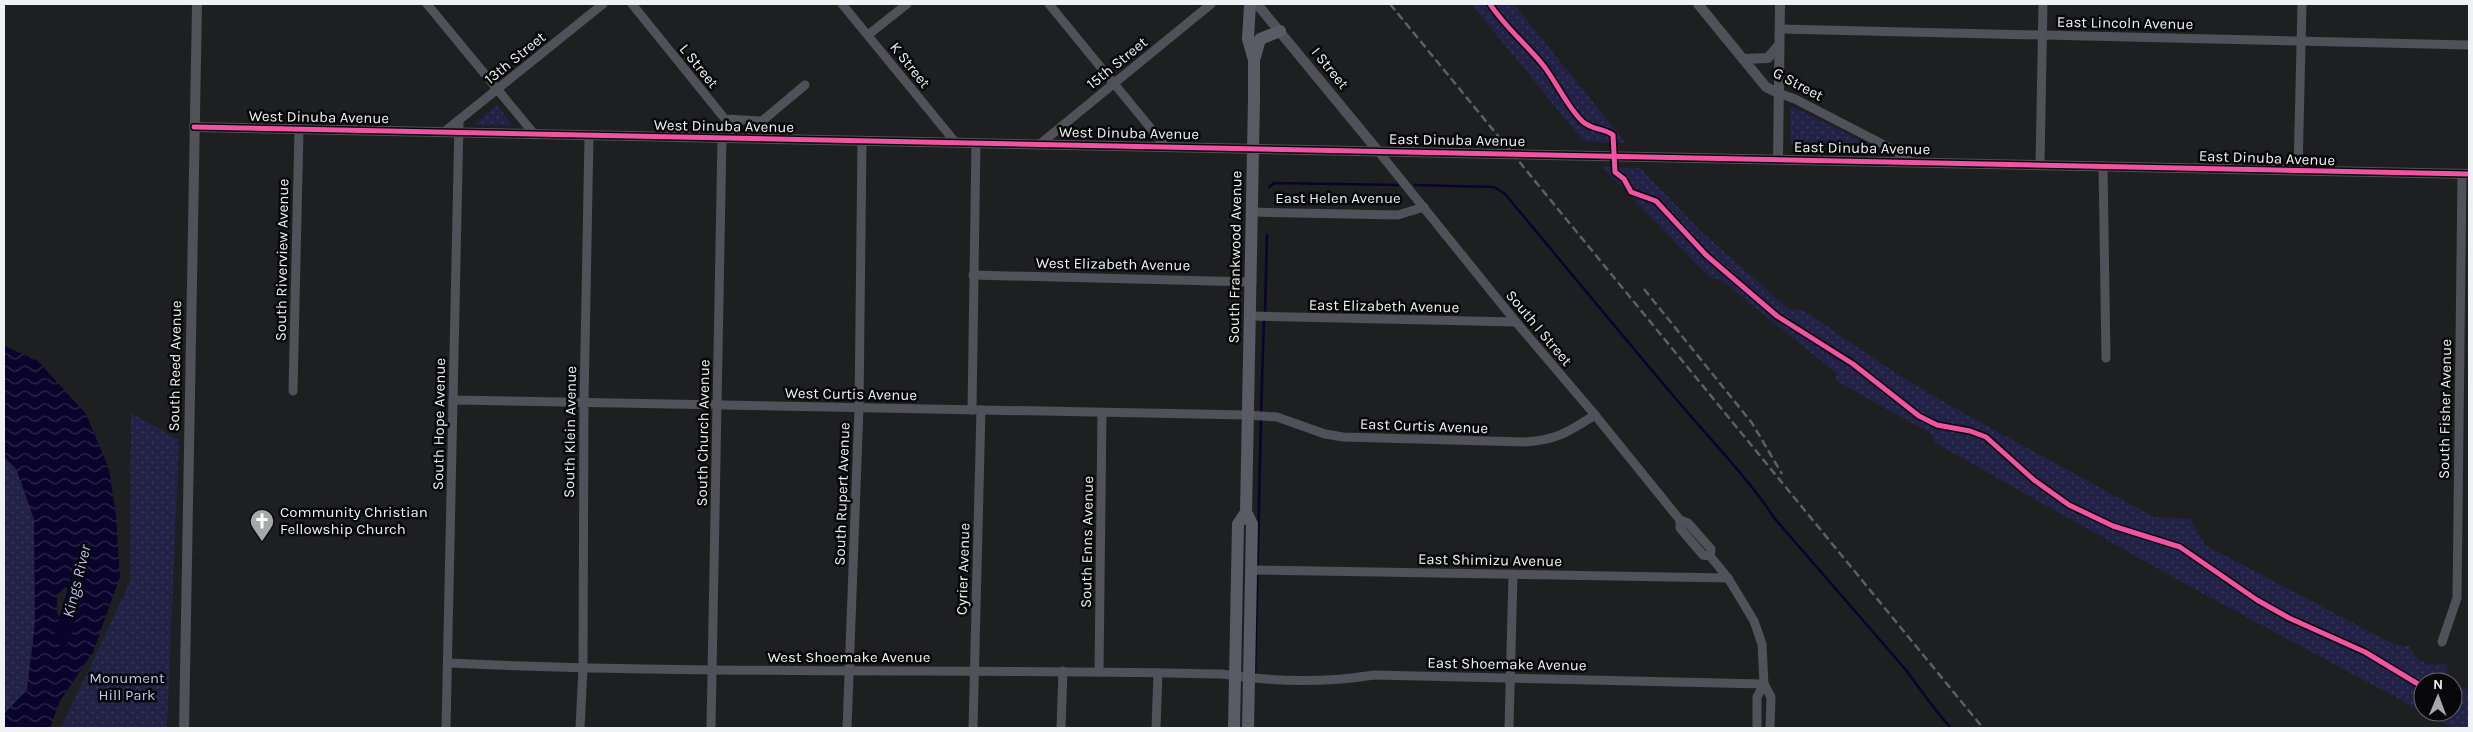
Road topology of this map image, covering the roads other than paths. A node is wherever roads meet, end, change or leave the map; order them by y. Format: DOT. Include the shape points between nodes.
graph roads {
  1 [pos="196,4"];
  2 [pos="427,4"];
  3 [pos="603,4"];
  4 [pos="632,4"];
  5 [pos="842,4"];
  6 [pos="907,4"];
  7 [pos="1050,4"];
  8 [pos="1211,4"];
  9 [pos="1250,4"];
  10 [pos="1257,4"];
  11 [pos="1698,4"];
  12 [pos="1780,4"];
  13 [pos="2042,4"];
  14 [pos="2302,4"];
  15 [pos="1780,29"];
  16 [pos="1280,31"];
  17 [pos="868,35"];
  18 [pos="2042,35"];
  19 [pos="2302,41"];
  20 [pos="1780,44"];
  21 [pos="2469,45"];
  22 [pos="1743,59"];
  23 [pos="1254,60"];
  24 [pos="1114,84"];
  25 [pos="804,85"];
  26 [pos="497,90"];
  27 [pos="1778,93"];
  28 [pos="459,121"];
  29 [pos="194,127"];
  30 [pos="299,129"];
  31 [pos="444,132"];
  32 [pos="459,133"];
  33 [pos="535,134"];
  34 [pos="589,136"];
  35 [pos="722,138"];
  36 [pos="862,141"];
  37 [pos="956,143"];
  38 [pos="976,143"];
  39 [pos="1040,144"];
  40 [pos="1166,147"];
  41 [pos="1254,148"];
  42 [pos="1378,152"];
  43 [pos="1778,158"];
  44 [pos="1910,161"];
  45 [pos="2040,165"];
  46 [pos="2103,166"];
  47 [pos="2298,171"];
  48 [pos="2465,174"];
  49 [pos="1424,207"];
  50 [pos="1251,212"];
  51 [pos="973,275"];
  52 [pos="1252,282"];
  53 [pos="1251,316"];
  54 [pos="1516,322"];
  55 [pos="2106,358"];
  56 [pos="293,391"];
  57 [pos="453,400"];
  58 [pos="584,403"];
  59 [pos="717,405"];
  60 [pos="859,408"];
  61 [pos="972,410"];
  62 [pos="982,410"];
  63 [pos="1102,412"];
  64 [pos="1248,415"];
  65 [pos="1595,415"];
  66 [pos="1246,512"];
  67 [pos="1251,570"];
  68 [pos="1513,574"];
  69 [pos="1728,578"];
  70 [pos="2442,642"];
  71 [pos="448,663"];
  72 [pos="583,669"];
  73 [pos="713,670"];
  74 [pos="973,670"];
  75 [pos="1062,671"];
  76 [pos="849,672"];
  77 [pos="1099,672"];
  78 [pos="1158,672"];
  79 [pos="1236,676"];
  80 [pos="1510,678"];
  81 [pos="1249,679"];
  82 [pos="1764,684"];
  83 [pos="184,728"];
  84 [pos="446,728"];
  85 [pos="580,728"];
  86 [pos="711,728"];
  87 [pos="848,728"];
  88 [pos="973,728"];
  89 [pos="1061,728"];
  90 [pos="1156,728"];
  91 [pos="1234,728"];
  92 [pos="1248,728"];
  93 [pos="1509,728"];
  94 [pos="1757,728"];
  95 [pos="1770,728"];
  1 -- 29 [label="street, South Reed Avenue"];
  2 -- 26 [label="street"];
  3 -- 26 [label="street, 13th Street"];
  4 -- 25 [label="street, L Street" via="722,116 729,120 765,119"];
  5 -- 17 [label="street, K Street"];
  6 -- 17 [label="street"];
  7 -- 24 [label="street"];
  8 -- 24 [label="street, 15th Street"];
  9 -- 23 [label="main road, South Frankwood Avenue" via="1248,39"];
  10 -- 16 [label="street, I Street"];
  11 -- 22 [label="street, G Street"];
  12 -- 15 [label="street"];
  13 -- 18 [label="street"];
  14 -- 19 [label="street"];
  15 -- 18 [label="street, East Lincoln Avenue"];
  15 -- 20 [label="street"];
  16 -- 23 [label="main road" via="1260,39"];
  16 -- 42 [label="street, I Street"];
  17 -- 37 [label="street, K Street"];
  18 -- 19 [label="street, East Lincoln Avenue"];
  18 -- 45 [label="street"];
  19 -- 21 [label="street, East Lincoln Avenue"];
  19 -- 47 [label="street"];
  20 -- 22 [label="street" via="1768,58"];
  20 -- 27 [label="street"];
  22 -- 27 [label="street, G Street" via="1766,87"];
  23 -- 41 [label="main road, South Frankwood Avenue"];
  24 -- 39 [label="street, 15th Street"];
  24 -- 40 [label="street"];
  26 -- 28 [label="street, 13th Street"];
  26 -- 33 [label="street"];
  27 -- 43 [label="street"];
  27 -- 44 [label="street, G Street"];
  28 -- 31 [label="street, 13th Street"];
  28 -- 32 [label="street, South Hope Avenue"];
  29 -- 30 [label="street, West Dinuba Avenue"];
  29 -- 83 [label="street, South Reed Avenue"];
  30 -- 31 [label="street, West Dinuba Avenue"];
  30 -- 56 [label="street, South Riverview Avenue"];
  31 -- 32 [label="street, West Dinuba Avenue"];
  32 -- 33 [label="street, West Dinuba Avenue"];
  32 -- 57 [label="street, South Hope Avenue"];
  33 -- 34 [label="street, West Dinuba Avenue"];
  34 -- 35 [label="street, West Dinuba Avenue"];
  34 -- 58 [label="street, South Klein Avenue"];
  35 -- 36 [label="street, West Dinuba Avenue"];
  35 -- 59 [label="street, South Church Avenue"];
  36 -- 37 [label="street, West Dinuba Avenue"];
  36 -- 60 [label="street, South Rupert Avenue"];
  37 -- 38 [label="street, West Dinuba Avenue"];
  38 -- 39 [label="street, West Dinuba Avenue"];
  38 -- 51 [label="street"];
  39 -- 40 [label="street, West Dinuba Avenue"];
  40 -- 41 [label="street, West Dinuba Avenue"];
  41 -- 42 [label="street, East Dinuba Avenue"];
  41 -- 50 [label="main road, South Frankwood Avenue"];
  42 -- 43 [label="street, East Dinuba Avenue"];
  42 -- 49 [label="street, South I Street"];
  43 -- 44 [label="street, East Dinuba Avenue"];
  44 -- 45 [label="street, East Dinuba Avenue"];
  45 -- 46 [label="street, East Dinuba Avenue"];
  46 -- 47 [label="street, East Dinuba Avenue"];
  46 -- 55 [label="street"];
  47 -- 48 [label="street, East Dinuba Avenue"];
  48 -- 70 [label="street, South Fisher Avenue" via="2457,598"];
  49 -- 50 [label="street, East Helen Avenue" via="1398,215"];
  49 -- 54 [label="street, South I Street"];
  50 -- 52 [label="main road, South Frankwood Avenue"];
  51 -- 52 [label="street, West Elizabeth Avenue"];
  51 -- 61 [label="street"];
  52 -- 53 [label="main road, South Frankwood Avenue"];
  53 -- 54 [label="street, East Elizabeth Avenue"];
  53 -- 64 [label="main road, South Frankwood Avenue"];
  54 -- 65 [label="street, South I Street"];
  57 -- 58 [label="street, West Curtis Avenue"];
  57 -- 71 [label="street, South Hope Avenue"];
  58 -- 59 [label="street, West Curtis Avenue"];
  58 -- 72 [label="street, South Klein Avenue"];
  59 -- 60 [label="street, West Curtis Avenue"];
  59 -- 73 [label="street, South Church Avenue"];
  60 -- 61 [label="street, West Curtis Avenue"];
  60 -- 76 [label="street, South Rupert Avenue"];
  61 -- 62 [label="street, West Curtis Avenue"];
  62 -- 63 [label="street, West Curtis Avenue"];
  62 -- 74 [label="street, Cyrier Avenue"];
  63 -- 64 [label="street, West Curtis Avenue"];
  63 -- 77 [label="street, South Enns Avenue"];
  64 -- 65 [label="street, East Curtis Avenue" via="1277,417 1343,437 1524,442 1548,441"];
  64 -- 66 [label="main road, South Frankwood Avenue"];
  65 -- 69 [label="street, South I Street" via="1680,520 1680,528"];
  66 -- 67 [label="main road, South Frankwood Avenue" via="1252,524"];
  66 -- 79 [label="main road, South Frankwood Avenue" via="1238,524"];
  67 -- 68 [label="street, East Shimizu Avenue"];
  67 -- 81 [label="main road, South Frankwood Avenue"];
  68 -- 69 [label="street, East Shimizu Avenue"];
  68 -- 80 [label="street"];
  69 -- 82 [label="street, South I Street" via="1754,620 1762,644"];
  71 -- 72 [label="street, West Shoemake Avenue"];
  71 -- 84 [label="street, South Hope Avenue"];
  72 -- 73 [label="street, West Shoemake Avenue"];
  72 -- 85 [label="street, South Klein Avenue"];
  73 -- 76 [label="street, West Shoemake Avenue"];
  73 -- 86 [label="street, South Church Avenue"];
  74 -- 75 [label="street, West Shoemake Avenue"];
  74 -- 76 [label="street, West Shoemake Avenue"];
  74 -- 88 [label="street, Cyrier Avenue"];
  75 -- 77 [label="street, West Shoemake Avenue"];
  75 -- 89 [label="street"];
  76 -- 87 [label="street, South Rupert Avenue"];
  77 -- 78 [label="street, West Shoemake Avenue"];
  78 -- 79 [label="street, West Shoemake Avenue"];
  78 -- 90 [label="street"];
  79 -- 81 [label="street, West Shoemake Avenue"];
  79 -- 91 [label="main road, South Frankwood Avenue"];
  80 -- 81 [label="street, East Shoemake Avenue" via="1374,675 1337,681"];
  80 -- 82 [label="street, East Shoemake Avenue"];
  80 -- 93 [label="street"];
  81 -- 92 [label="main road, South Frankwood Avenue"];
  82 -- 94 [label="street" via="1757,698"];
  82 -- 95 [label="street" via="1771,697"];
}
